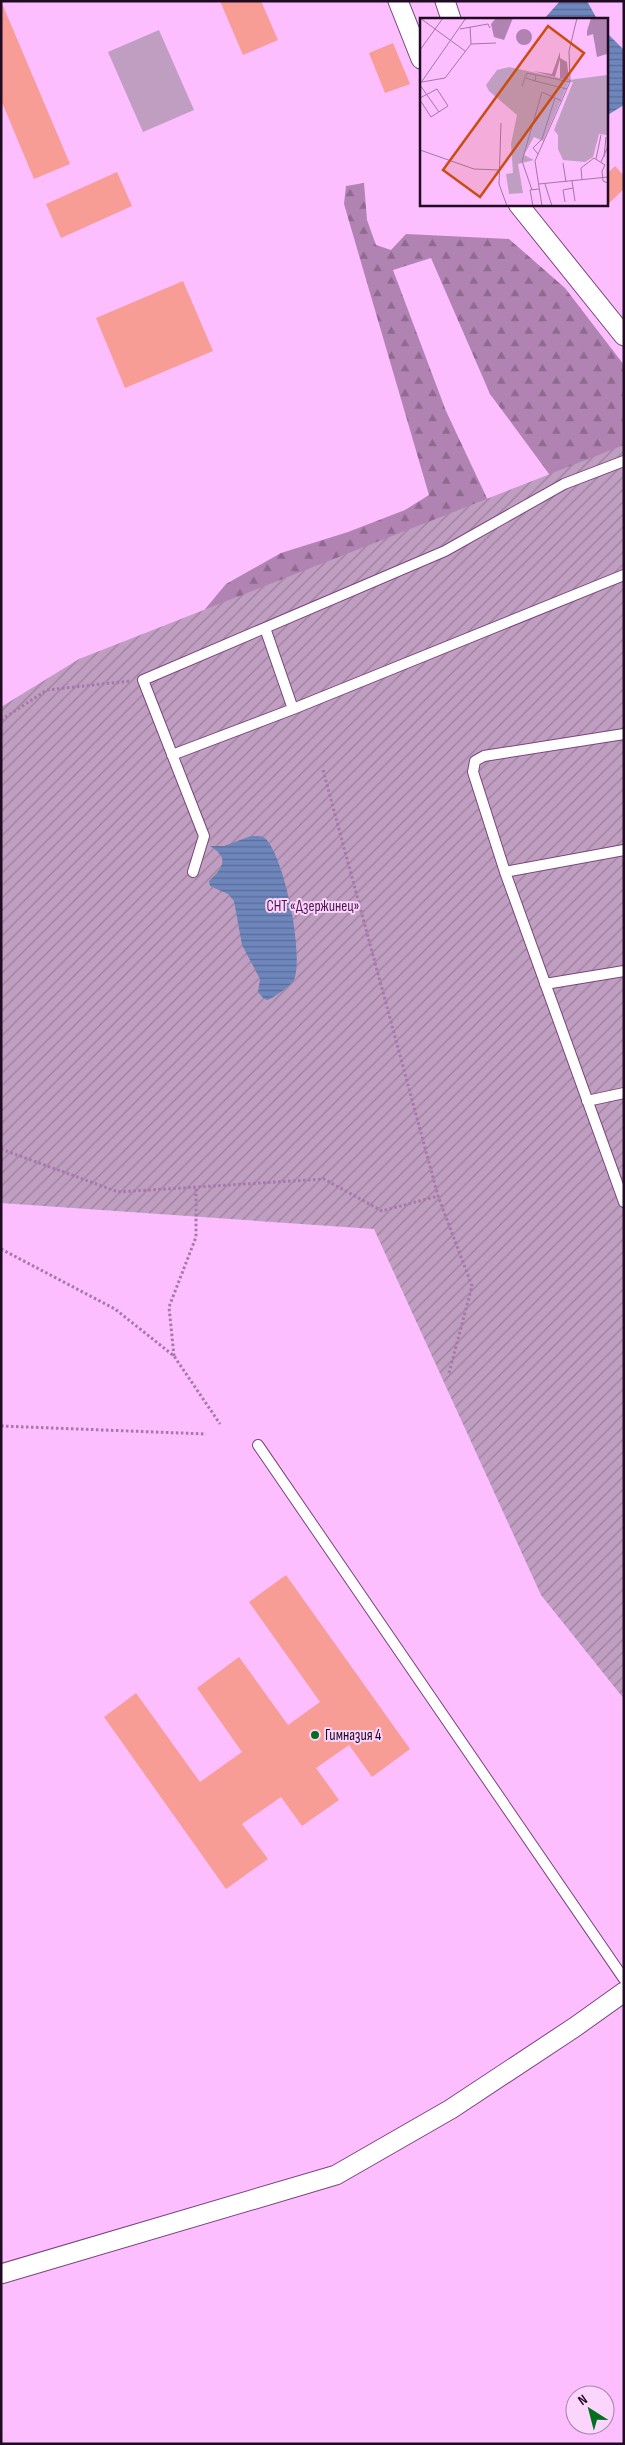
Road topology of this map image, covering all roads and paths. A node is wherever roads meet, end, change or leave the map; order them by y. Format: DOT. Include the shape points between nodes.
graph roads {
  1 [pos="445,1"];
  2 [pos="399,2"];
  3 [pos="451,18"];
  4 [pos="420,56"];
  5 [pos="519,205"];
  6 [pos="624,336"];
  7 [pos="624,461"];
  8 [pos="624,575"];
  9 [pos="265,628"];
  10 [pos="143,680"];
  11 [pos="293,709"];
  12 [pos="1,720"];
  13 [pos="624,734"];
  14 [pos="172,754"];
  15 [pos="323,770"];
  16 [pos="624,850"];
  17 [pos="192,872"];
  18 [pos="505,872"];
  19 [pos="624,971"];
  20 [pos="545,984"];
  21 [pos="624,1093"];
  22 [pos="587,1100"];
  23 [pos="1,1149"];
  24 [pos="196,1187"];
  25 [pos="438,1196"];
  26 [pos="624,1202"];
  27 [pos="1,1249"];
  28 [pos="174,1356"];
  29 [pos="449,1373"];
  30 [pos="220,1424"];
  31 [pos="1,1426"];
  32 [pos="206,1434"];
  33 [pos="258,1445"];
  34 [pos="624,1978"];
  35 [pos="624,1992"];
  36 [pos="1,2274"];
  1 -- 3 [label="street"];
  2 -- 4 [label="street"];
  5 -- 6 [label="street"];
  7 -- 9 [label="lane" via="564,484 445,551"];
  8 -- 11 [label="lane"];
  9 -- 10 [label="lane"];
  9 -- 11 [label="lane"];
  10 -- 12 [label="path" via="47,690"];
  10 -- 14 [label="lane"];
  11 -- 14 [label="lane"];
  13 -- 18 [label="lane" via="484,756 475,761 473,772"];
  14 -- 17 [label="lane" via="204,836"];
  15 -- 25 [label="path"];
  16 -- 18 [label="lane"];
  18 -- 20 [label="lane"];
  19 -- 20 [label="lane"];
  20 -- 22 [label="lane"];
  21 -- 22 [label="lane"];
  22 -- 26 [label="lane"];
  23 -- 24 [label="path" via="118,1192"];
  24 -- 25 [label="path" via="324,1178 382,1211"];
  24 -- 28 [label="path" via="196,1237 169,1307"];
  25 -- 29 [label="path" via="472,1286"];
  27 -- 28 [label="path" via="115,1309"];
  28 -- 30 [label="path"];
  31 -- 32 [label="path"];
  33 -- 34 [label="lane"];
  35 -- 36 [label="street" via="451,2109 336,2175"];
}
